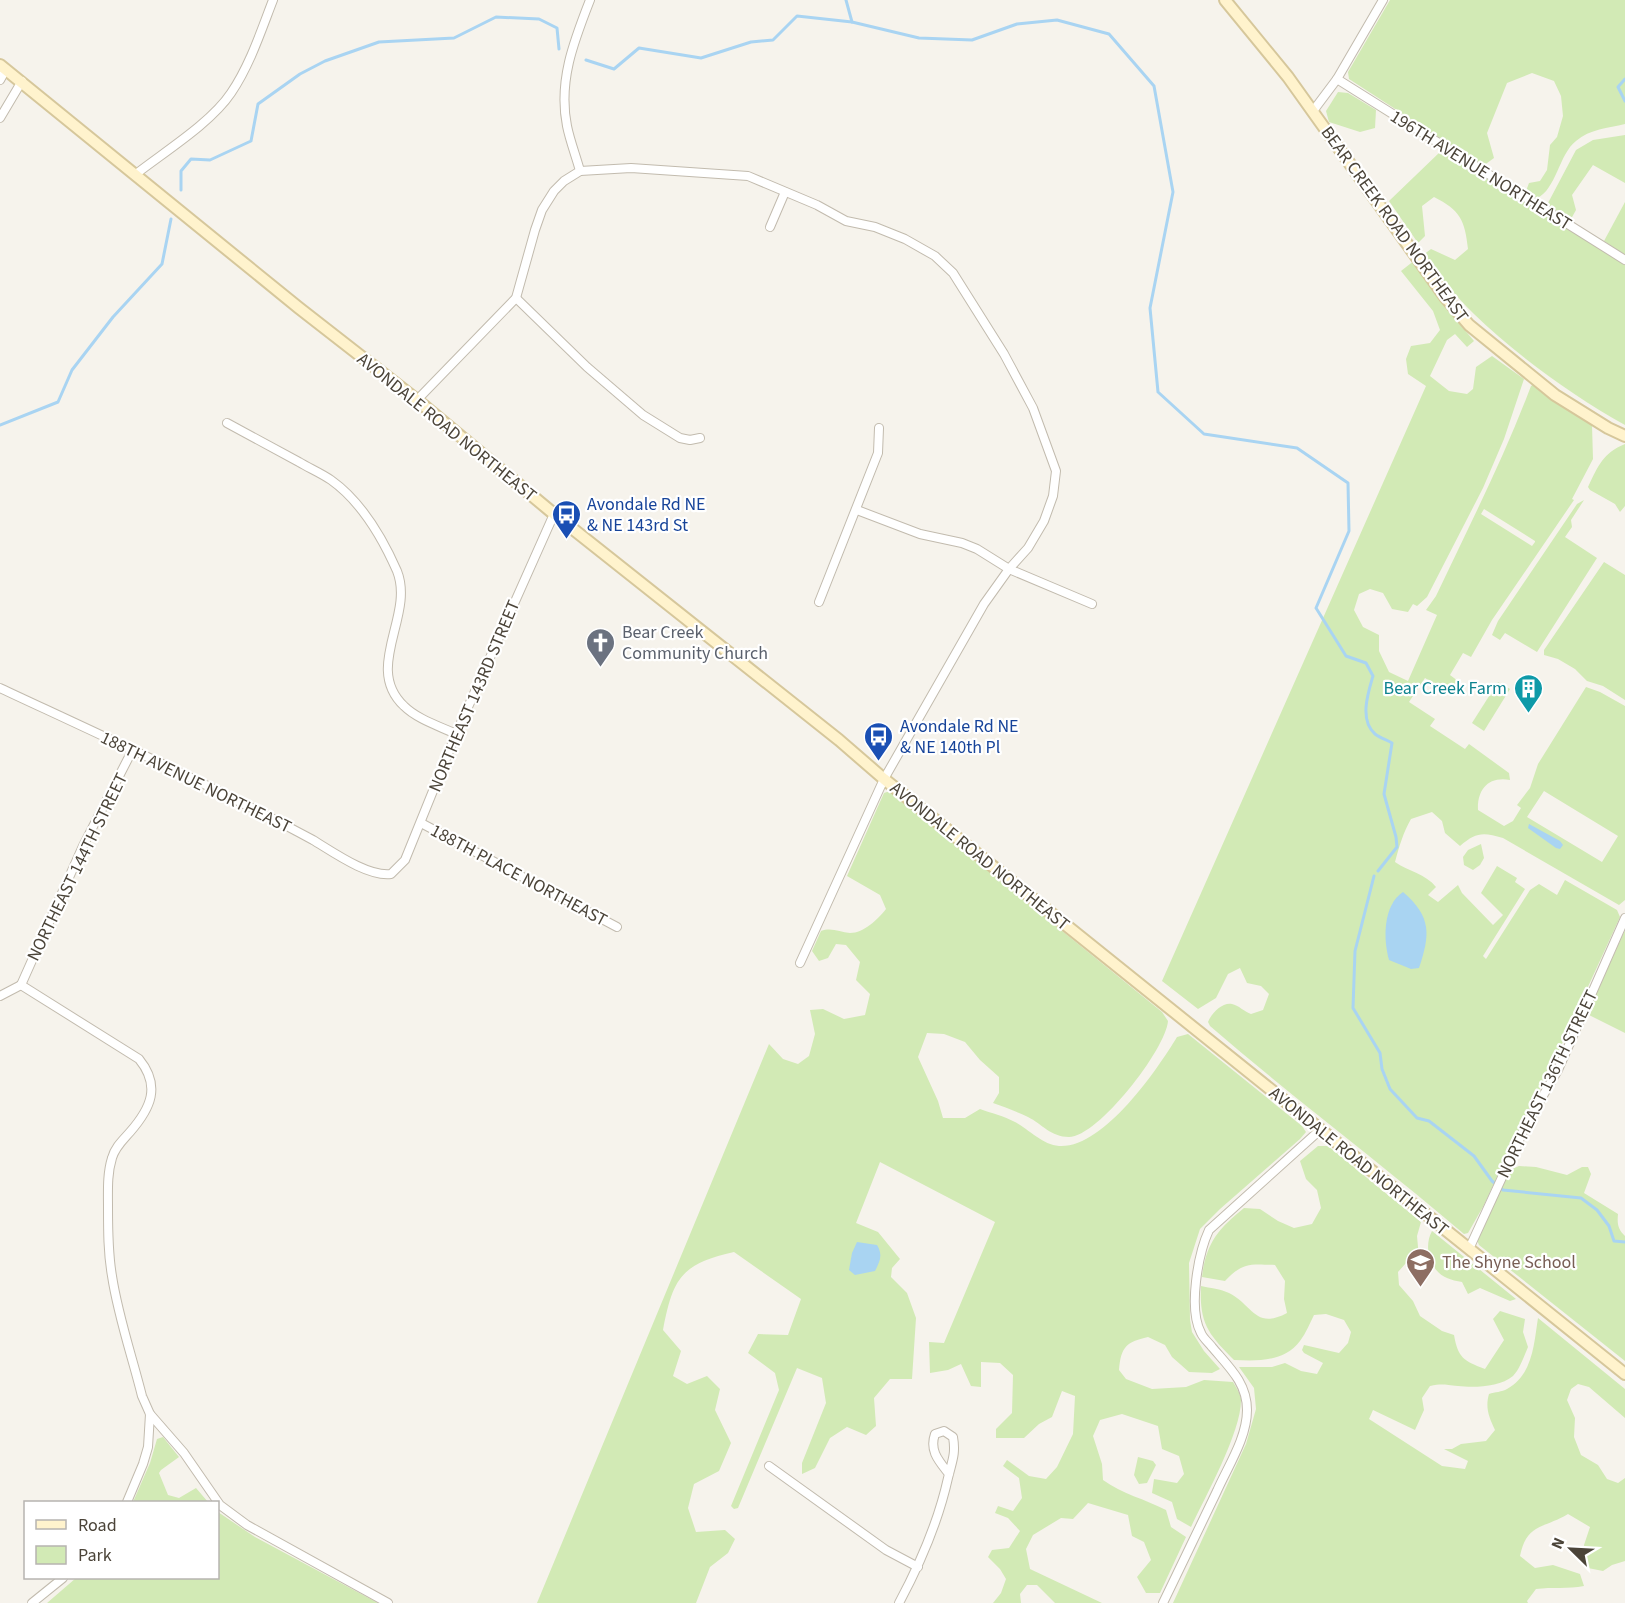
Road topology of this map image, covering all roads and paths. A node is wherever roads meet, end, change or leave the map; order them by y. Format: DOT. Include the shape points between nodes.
graph roads {
  1 [pos="273,0"];
  2 [pos="590,0"];
  3 [pos="1225,0"];
  4 [pos="1383,0"];
  5 [pos="3,67"];
  6 [pos="1337,79"];
  7 [pos="0,80"];
  8 [pos="22,81"];
  9 [pos="1313,111"];
  10 [pos="0,118"];
  11 [pos="580,171"];
  12 [pos="135,174"];
  13 [pos="785,192"];
  14 [pos="770,227"];
  15 [pos="1625,260"];
  16 [pos="516,298"];
  17 [pos="417,400"];
  18 [pos="227,423"];
  19 [pos="879,428"];
  20 [pos="1625,436"];
  21 [pos="700,438"];
  22 [pos="857,510"];
  23 [pos="554,514"];
  24 [pos="1010,569"];
  25 [pos="819,602"];
  26 [pos="1092,604"];
  27 [pos="0,688"];
  28 [pos="456,734"];
  29 [pos="133,750"];
  30 [pos="884,779"];
  31 [pos="421,823"];
  32 [pos="391,874"];
  33 [pos="1625,918"];
  34 [pos="617,927"];
  35 [pos="800,963"];
  36 [pos="21,985"];
  37 [pos="0,996"];
  38 [pos="1320,1130"];
  39 [pos="1468,1249"];
  40 [pos="1625,1374"];
  41 [pos="150,1414"];
  42 [pos="769,1466"];
  43 [pos="949,1474"];
  44 [pos="128,1501"];
  45 [pos="217,1501"];
  46 [pos="219,1504"];
  47 [pos="918,1567"];
  48 [pos="62,1579"];
  49 [pos="32,1603"];
  50 [pos="388,1603"];
  51 [pos="899,1603"];
  52 [pos="1163,1603"];
  1 -- 12 [label="street" via="231,94 207,119"];
  2 -- 11 [label="street" via="571,48 565,84 567,125"];
  3 -- 9 [label="main road, BEAR CREEK ROAD NORTHEAST"];
  4 -- 6 [label="street"];
  5 -- 7 [label="street"];
  5 -- 8 [label="main road, AVONDALE ROAD NORTHEAST"];
  6 -- 9 [label="street"];
  6 -- 15 [label="street, 196TH AVENUE NORTHEAST"];
  8 -- 10 [label="street"];
  8 -- 12 [label="main road, AVONDALE ROAD NORTHEAST"];
  9 -- 20 [label="main road, BEAR CREEK ROAD NORTHEAST" via="1469,325 1555,395"];
  11 -- 13 [label="street" via="631,168 748,176"];
  11 -- 16 [label="street" via="554,191 542,210"];
  12 -- 17 [label="main road, AVONDALE ROAD NORTHEAST"];
  13 -- 14 [label="street"];
  13 -- 24 [label="street" via="846,221 875,226 906,239 935,256 953,273 972,301 1033,408 1056,471 1044,521"];
  16 -- 17 [label="street"];
  16 -- 21 [label="street" via="644,415 680,438"];
  17 -- 23 [label="main road, AVONDALE ROAD NORTHEAST"];
  18 -- 28 [label="street" via="331,479 372,522 398,573 402,594 387,657 388,678 404,706"];
  19 -- 22 [label="street" via="878,453"];
  22 -- 24 [label="street" via="920,534 962,543"];
  22 -- 25 [label="street"];
  23 -- 28 [label="street, NORTHEAST 143RD STREET"];
  23 -- 30 [label="main road, AVONDALE ROAD NORTHEAST"];
  24 -- 26 [label="street"];
  24 -- 30 [label="street" via="984,604"];
  27 -- 29 [label="street, 188TH AVENUE NORTHEAST"];
  28 -- 31 [label="street, NORTHEAST 143RD STREET"];
  29 -- 32 [label="street, 188TH AVENUE NORTHEAST" via="247,804 358,865"];
  29 -- 36 [label="street, NORTHEAST 144TH STREET" via="83,846"];
  30 -- 35 [label="street"];
  30 -- 38 [label="main road, AVONDALE ROAD NORTHEAST"];
  31 -- 32 [label="street, NORTHEAST 143RD STREET" via="405,860"];
  31 -- 34 [label="street, 188TH PLACE NORTHEAST"];
  33 -- 39 [label="street, NORTHEAST 136TH STREET" via="1558,1070 1527,1122"];
  36 -- 37 [label="street"];
  36 -- 41 [label="street" via="139,1059 148,1070 151,1099 112,1157 108,1248 116,1299"];
  38 -- 39 [label="main road, AVONDALE ROAD NORTHEAST"];
  38 -- 52 [label="street" via="1209,1230 1202,1245 1196,1292 1200,1333 1246,1391 1247,1410 1245,1428"];
  39 -- 40 [label="main road, AVONDALE ROAD NORTHEAST"];
  41 -- 44 [label="street" via="146,1455"];
  41 -- 45 [label="street" via="184,1453"];
  42 -- 47 [label="street" via="886,1550"];
  43 -- 43 [label="street" via="934,1454 932,1443 935,1434 944,1431 953,1437 955,1452"];
  43 -- 47 [label="street" via="942,1507"];
  46 -- 50 [label="street" via="247,1526"];
  47 -- 51 [label="street"];
  48 -- 49 [label="street"];
}
